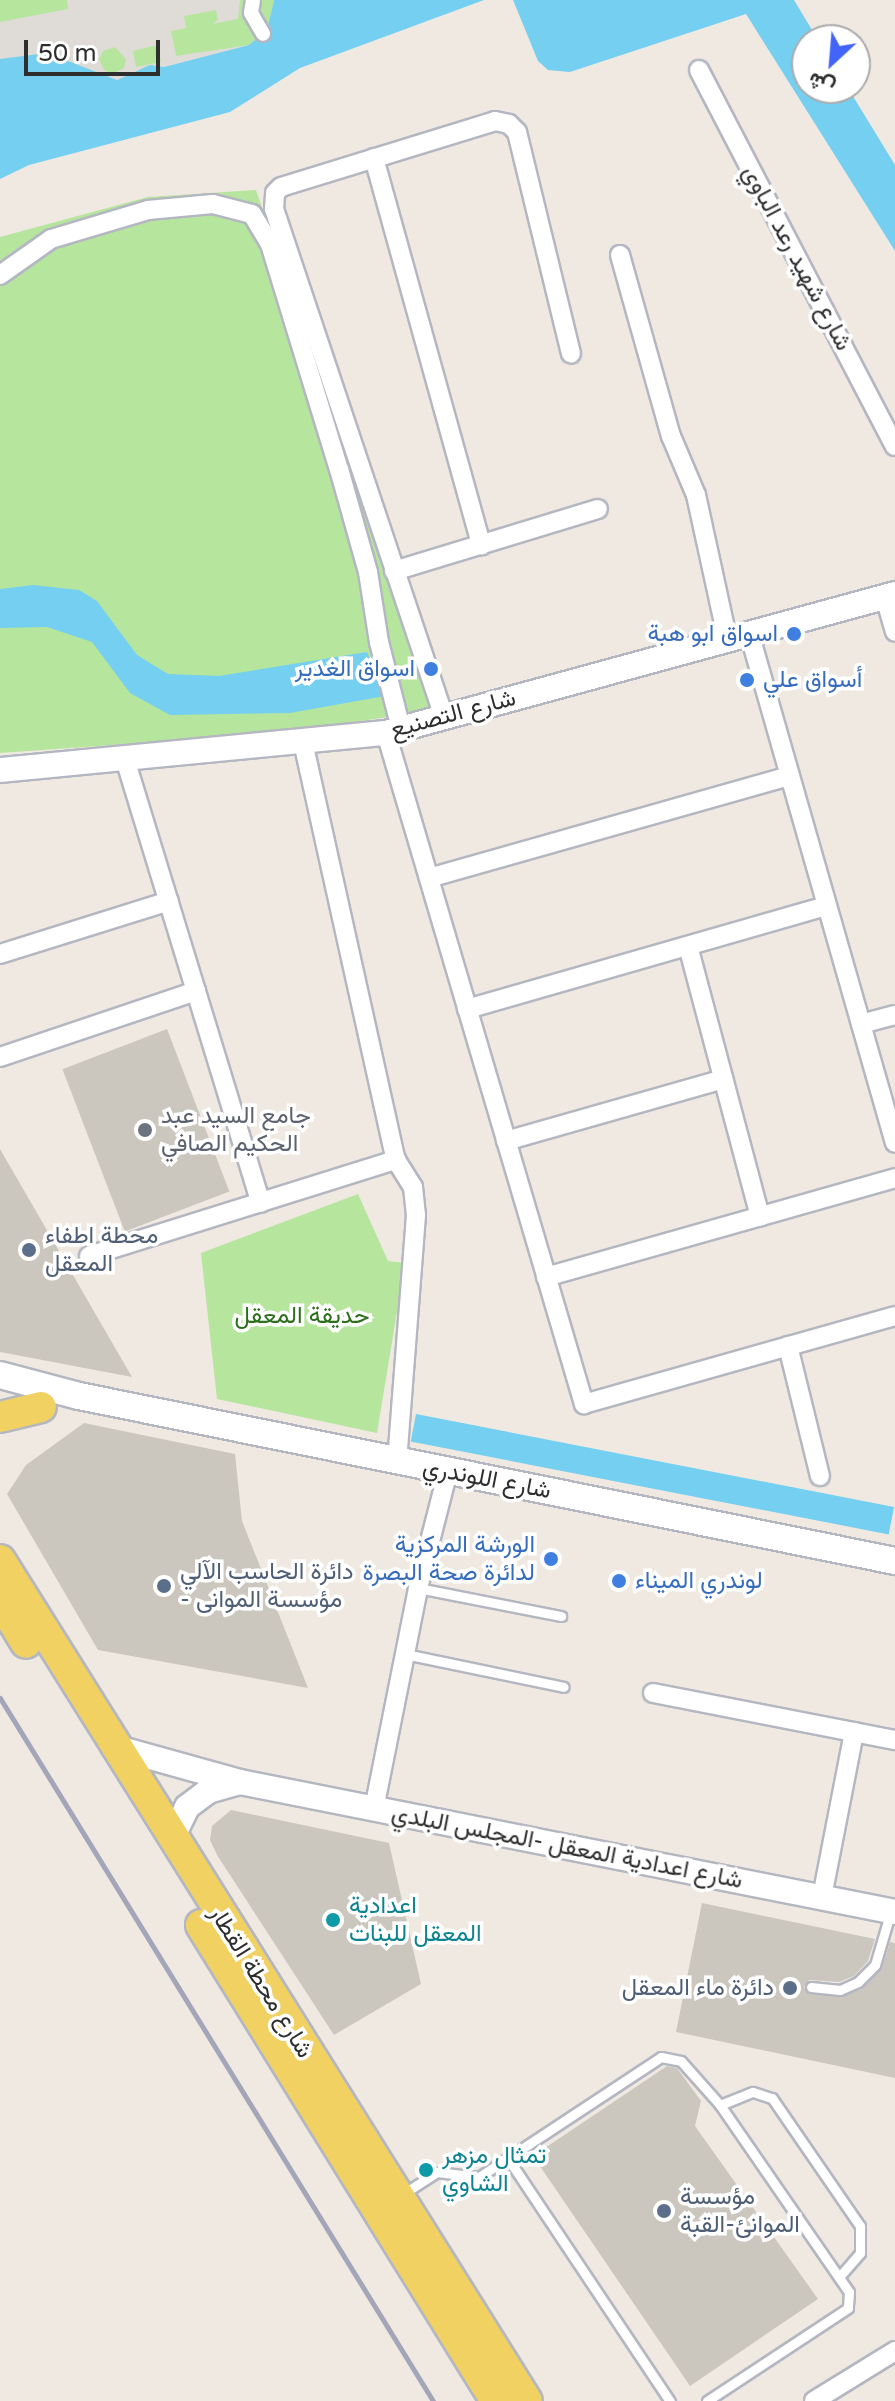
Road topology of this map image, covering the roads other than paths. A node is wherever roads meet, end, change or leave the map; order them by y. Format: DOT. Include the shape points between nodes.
graph roads {
  1 [pos="253,0"];
  2 [pos="263,34"];
  3 [pos="699,70"];
  4 [pos="374,158"];
  5 [pos="620,255"];
  6 [pos="0,275"];
  7 [pos="571,353"];
  8 [pos="895,446"];
  9 [pos="598,509"];
  10 [pos="481,545"];
  11 [pos="394,571"];
  12 [pos="890,596"];
  13 [pos="895,632"];
  14 [pos="739,639"];
  15 [pos="444,717"];
  16 [pos="394,731"];
  17 [pos="303,742"];
  18 [pos="125,759"];
  19 [pos="0,770"];
  20 [pos="790,776"];
  21 [pos="429,878"];
  22 [pos="169,901"];
  23 [pos="827,906"];
  24 [pos="688,946"];
  25 [pos="0,954"];
  26 [pos="196,991"];
  27 [pos="467,1009"];
  28 [pos="895,1015"];
  29 [pos="861,1024"];
  30 [pos="0,1057"];
  31 [pos="723,1079"];
  32 [pos="506,1141"];
  33 [pos="895,1143"];
  34 [pos="396,1160"];
  35 [pos="895,1178"];
  36 [pos="261,1203"];
  37 [pos="760,1217"];
  38 [pos="89,1256"];
  39 [pos="546,1277"];
  40 [pos="895,1316"];
  41 [pos="788,1346"];
  42 [pos="0,1375"];
  43 [pos="79,1396"];
  44 [pos="0,1401"];
  45 [pos="41,1407"];
  46 [pos="0,1417"];
  47 [pos="397,1461"];
  48 [pos="448,1471"];
  49 [pos="820,1476"];
  50 [pos="0,1560"];
  51 [pos="895,1561"];
  52 [pos="418,1588"];
  53 [pos="0,1600"];
  54 [pos="561,1616"];
  55 [pos="405,1654"];
  56 [pos="564,1687"];
  57 [pos="653,1693"];
  58 [pos="854,1732"];
  59 [pos="895,1740"];
  60 [pos="114,1747"];
  61 [pos="240,1782"];
  62 [pos="374,1809"];
  63 [pos="180,1852"];
  64 [pos="822,1897"];
  65 [pos="893,1911"];
  66 [pos="811,1987"];
  67 [pos="720,2105"];
  68 [pos="509,2160"];
  69 [pos="397,2197"];
  70 [pos="840,2276"];
  71 [pos="895,2351"];
  72 [pos="496,2401"];
  73 [pos="527,2401"];
  74 [pos="670,2401"];
  75 [pos="707,2401"];
  76 [pos="814,2401"];
  1 -- 2 [label="street" via="251,13"];
  3 -- 8 [label="street, شارع شهيد رعد الباوي"];
  4 -- 7 [label="street" via="495,121 517,132"];
  4 -- 10 [label="street"];
  4 -- 11 [label="street" via="281,187 274,209"];
  5 -- 14 [label="street" via="671,436 696,495"];
  6 -- 16 [label="street" via="51,239 148,210 213,204 252,214 270,244 368,572"];
  9 -- 10 [label="street"];
  10 -- 11 [label="street"];
  11 -- 15 [label="street"];
  12 -- 13 [label="street"];
  12 -- 14 [label="street, شارع التصنيع"];
  14 -- 15 [label="street, شارع التصنيع"];
  14 -- 20 [label="street"];
  15 -- 16 [label="street, شارع التصنيع"];
  16 -- 17 [label="street, شارع التصنيع"];
  16 -- 21 [label="street"];
  17 -- 18 [label="street, شارع التصنيع"];
  17 -- 34 [label="street"];
  18 -- 19 [label="street, شارع التصنيع"];
  18 -- 22 [label="street"];
  20 -- 21 [label="street"];
  20 -- 23 [label="street"];
  21 -- 27 [label="street"];
  22 -- 25 [label="street"];
  22 -- 26 [label="street"];
  23 -- 24 [label="street"];
  23 -- 29 [label="street"];
  24 -- 27 [label="street"];
  24 -- 31 [label="street"];
  26 -- 30 [label="street"];
  26 -- 36 [label="street"];
  27 -- 32 [label="street"];
  28 -- 29 [label="street"];
  29 -- 33 [label="street"];
  31 -- 32 [label="street"];
  31 -- 37 [label="street"];
  32 -- 39 [label="street"];
  34 -- 36 [label="street"];
  34 -- 47 [label="street" via="413,1187 416,1215"];
  35 -- 37 [label="street"];
  36 -- 38 [label="street"];
  37 -- 39 [label="street"];
  39 -- 41 [label="street" via="584,1404"];
  40 -- 41 [label="street"];
  41 -- 49 [label="street"];
  42 -- 43 [label="main road, شارع اللوندري"];
  43 -- 45 [label="main road"];
  43 -- 47 [label="main road, شارع اللوندري"];
  44 -- 45 [label="main road"];
  45 -- 46 [label="main road"];
  47 -- 48 [label="main road, شارع اللوندري"];
  48 -- 51 [label="main road, شارع اللوندري"];
  48 -- 52 [label="street"];
  50 -- 60 [label="main road, شارع محطة القطار"];
  52 -- 54 [label="lane"];
  52 -- 55 [label="street"];
  53 -- 72 [label="main road, شارع محطة القطار"];
  55 -- 56 [label="lane"];
  55 -- 62 [label="street"];
  57 -- 58 [label="street"];
  58 -- 59 [label="street"];
  58 -- 64 [label="street"];
  60 -- 61 [label="street, شارع اعدادية المعقل -المجلس البلدي"];
  60 -- 63 [label="main road, شارع محطة القطار"];
  61 -- 62 [label="street, شارع اعدادية المعقل -المجلس البلدي"];
  61 -- 63 [label="street" via="208,1791 187,1807 175,1832"];
  62 -- 64 [label="street, شارع اعدادية المعقل -المجلس البلدي"];
  63 -- 69 [label="main road, شارع محطة القطار"];
  64 -- 65 [label="street, شارع اعدادية المعقل -المجلس البلدي"];
  65 -- 66 [label="lane" via="875,1965 858,1982 840,1990"];
  67 -- 68 [label="lane" via="681,2061 661,2057"];
  67 -- 70 [label="lane"];
  67 -- 70 [label="lane" via="753,2092 772,2098 860,2226 860,2253"];
  68 -- 69 [label="lane" via="479,2177 437,2172"];
  68 -- 74 [label="lane"];
  69 -- 73 [label="main road, شارع محطة القطار"];
  70 -- 75 [label="lane" via="849,2292 848,2308"];
  71 -- 76 [label="street"];
}
